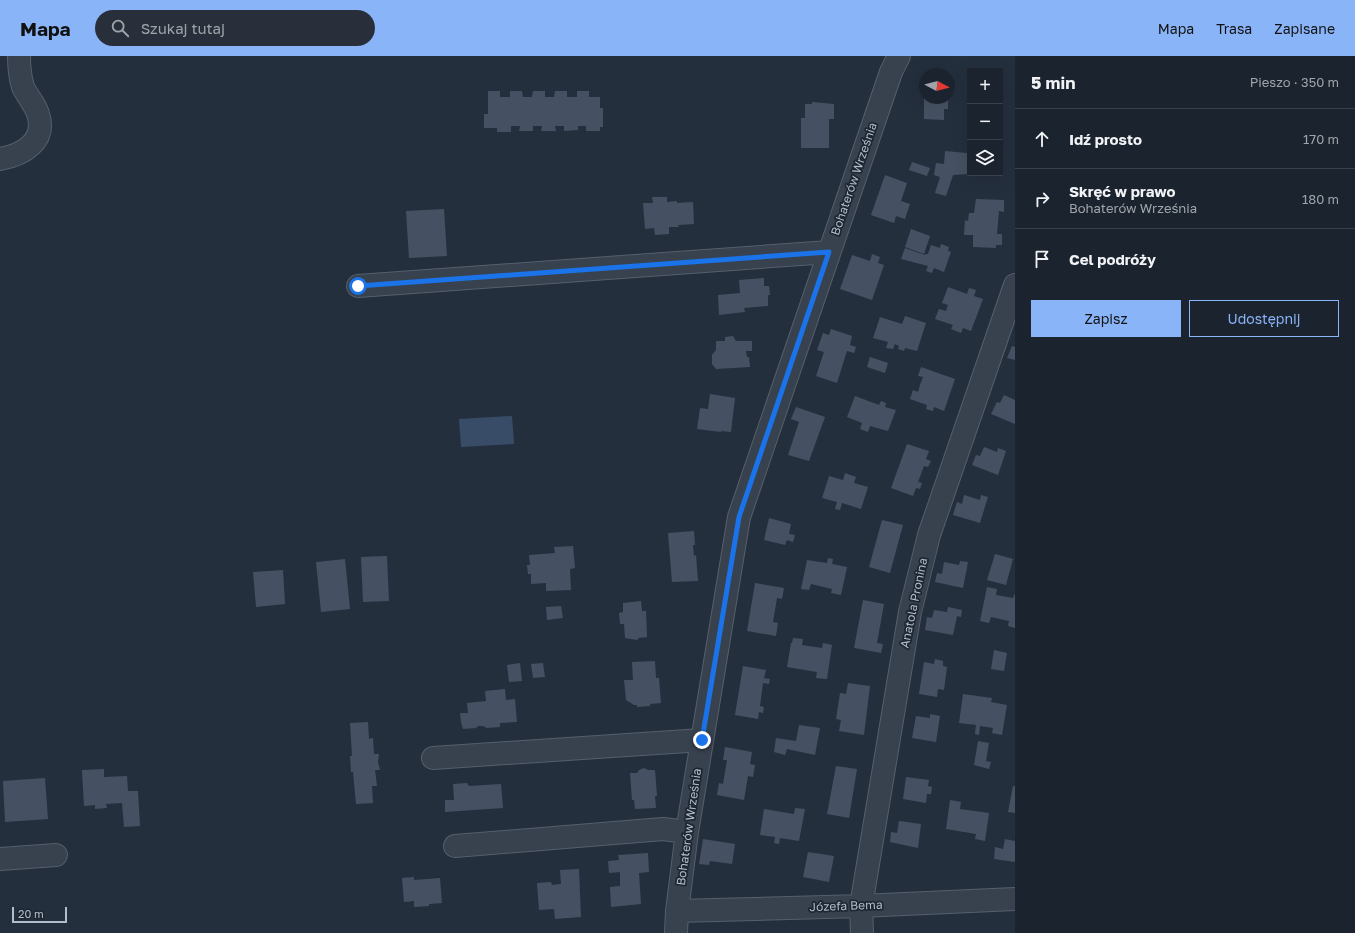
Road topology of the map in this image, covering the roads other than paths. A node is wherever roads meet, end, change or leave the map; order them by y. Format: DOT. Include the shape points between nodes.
graph roads {
  1 [pos="0,56"];
  2 [pos="8,56"];
  3 [pos="19,56"];
  4 [pos="899,56"];
  5 [pos="0,159"];
  6 [pos="829,252"];
  7 [pos="1015,285"];
  8 [pos="358,286"];
  9 [pos="702,740"];
  10 [pos="433,758"];
  11 [pos="687,832"];
  12 [pos="455,846"];
  13 [pos="56,855"];
  14 [pos="0,859"];
  15 [pos="1015,899"];
  16 [pos="861,906"];
  17 [pos="677,911"];
  18 [pos="676,933"];
  19 [pos="862,933"];
  1 -- 2 [label="street"];
  3 -- 5 [label="street" via="20,77 38,113 40,130 27,149 14,156"];
  4 -- 6 [label="street, Bohaterów Września" via="891,72"];
  6 -- 8 [label="street"];
  6 -- 9 [label="street, Bohaterów Września" via="739,517"];
  7 -- 16 [label="street, Anatola Pronina" via="927,543 910,612"];
  9 -- 10 [label="street"];
  9 -- 11 [label="street, Bohaterów Września"];
  11 -- 12 [label="street" via="663,829"];
  11 -- 17 [label="street, Bohaterów Września"];
  13 -- 14 [label="street"];
  15 -- 16 [label="street, Józefa Bema"];
  16 -- 17 [label="street, Józefa Bema"];
  16 -- 19 [label="street, Anatola Pronina"];
  17 -- 18 [label="street, Bohaterów Września"];
}
